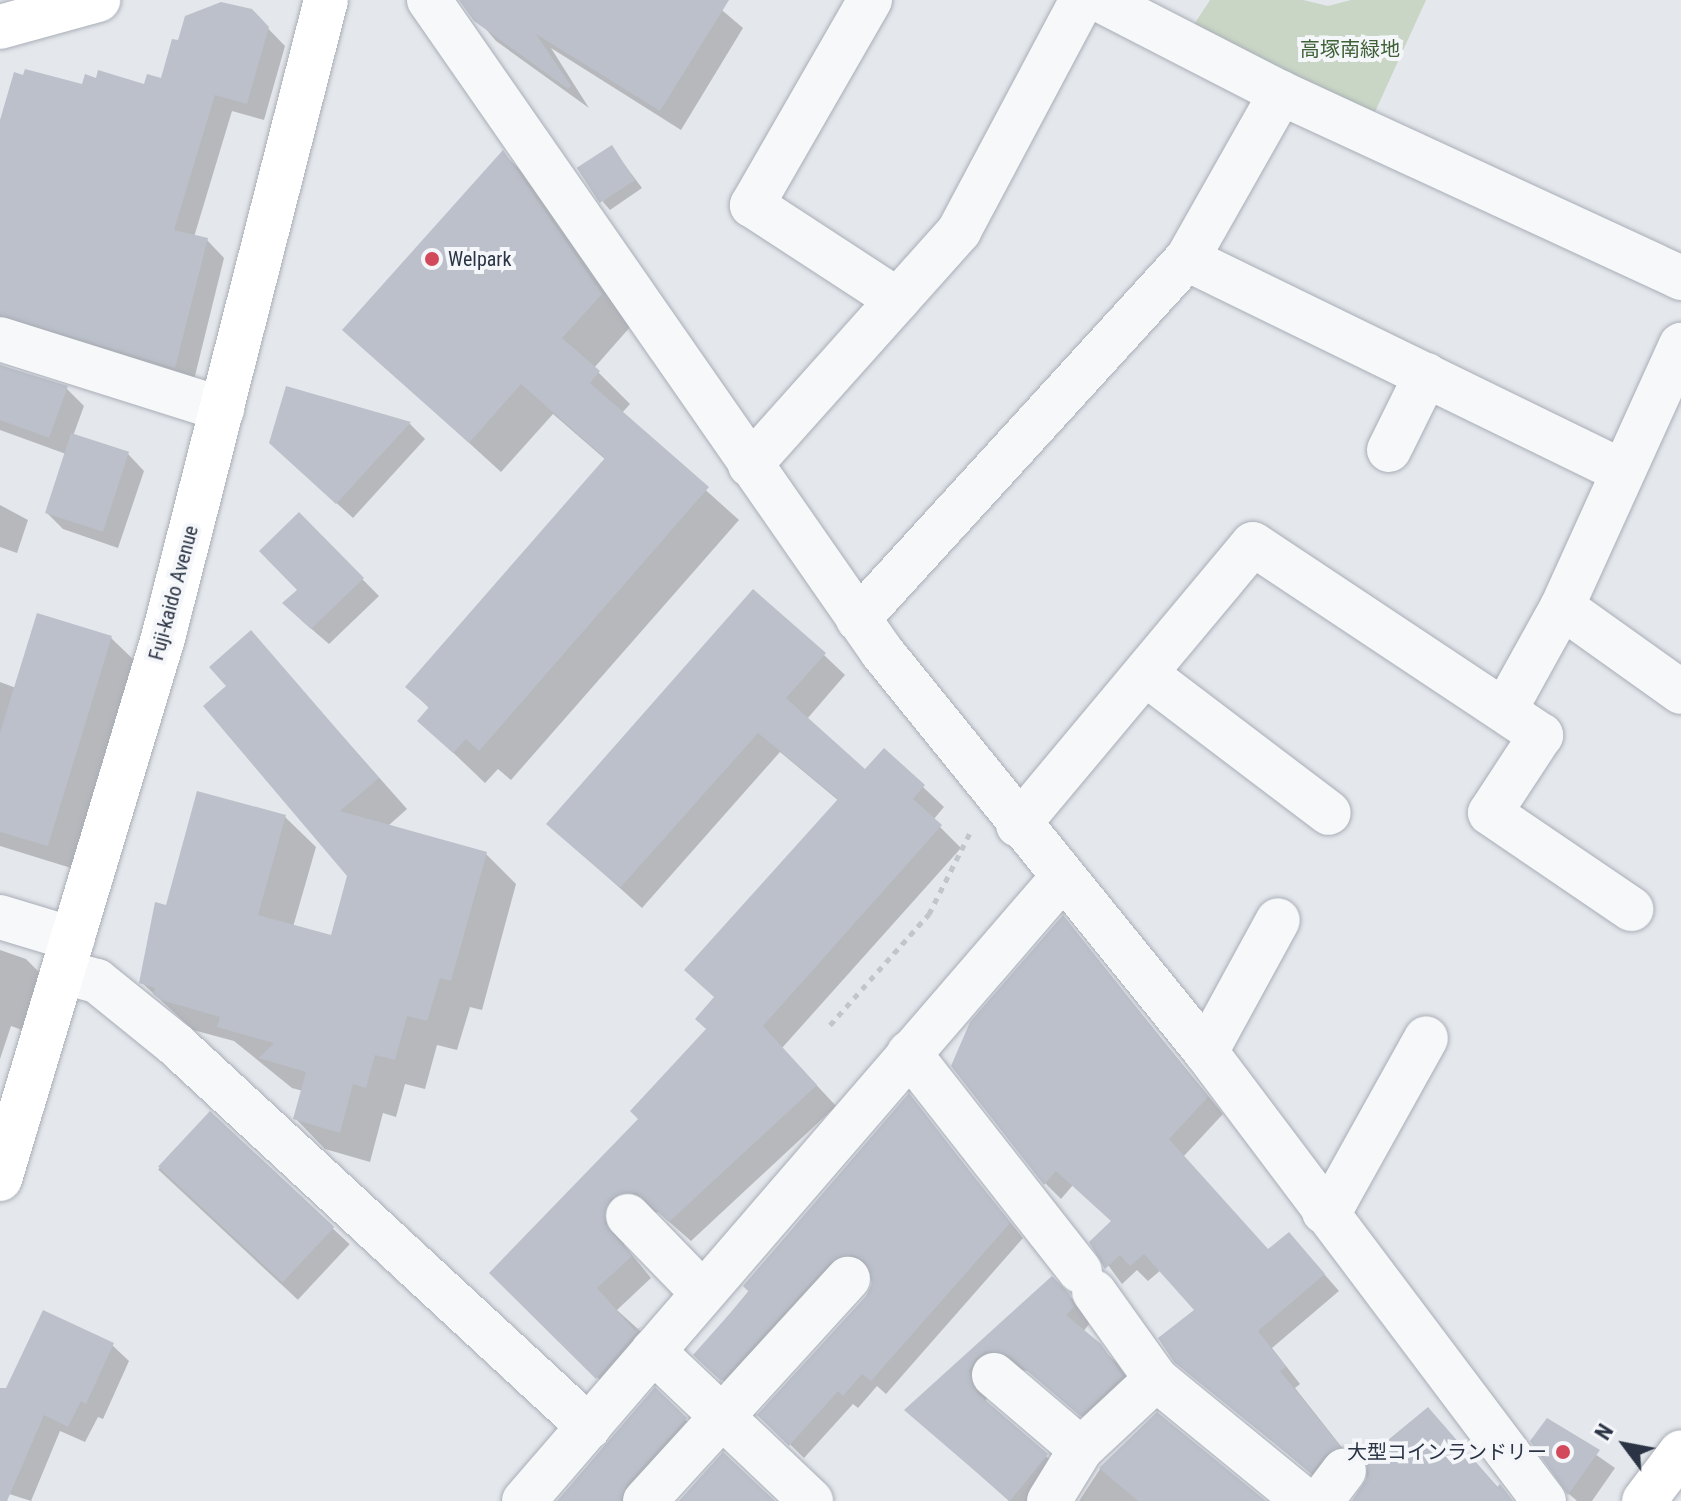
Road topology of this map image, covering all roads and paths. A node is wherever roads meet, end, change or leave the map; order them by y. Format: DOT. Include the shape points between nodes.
graph roads {
  1 [pos="98,0"];
  2 [pos="326,0"];
  3 [pos="429,0"];
  4 [pos="870,0"];
  5 [pos="1082,0"];
  6 [pos="1100,0"];
  7 [pos="0,27"];
  8 [pos="1281,93"];
  9 [pos="1187,259"];
  10 [pos="1681,278"];
  11 [pos="898,300"];
  12 [pos="0,339"];
  13 [pos="1681,345"];
  14 [pos="1426,375"];
  15 [pos="222,409"];
  16 [pos="1389,450"];
  17 [pos="750,465"];
  18 [pos="1621,471"];
  19 [pos="1562,607"];
  20 [pos="858,619"];
  21 [pos="1147,675"];
  22 [pos="1681,692"];
  23 [pos="1506,708"];
  24 [pos="1329,813"];
  25 [pos="1009,815"];
  26 [pos="1062,878"];
  27 [pos="1631,909"];
  28 [pos="0,917"];
  29 [pos="1278,920"];
  30 [pos="68,955"];
  31 [pos="830,1025"];
  32 [pos="1426,1038"];
  33 [pos="1206,1052"];
  34 [pos="909,1053"];
  35 [pos="0,1179"];
  36 [pos="1324,1212"];
  37 [pos="628,1216"];
  38 [pos="848,1279"];
  39 [pos="703,1293"];
  40 [pos="653,1351"];
  41 [pos="994,1375"];
  42 [pos="1156,1379"];
  43 [pos="722,1417"];
  44 [pos="589,1427"];
  45 [pos="1081,1449"];
  46 [pos="1681,1452"];
  47 [pos="524,1501"];
  48 [pos="645,1501"];
  49 [pos="811,1501"];
  50 [pos="1049,1501"];
  51 [pos="1305,1501"];
  52 [pos="1544,1501"];
  53 [pos="1644,1501"];
  1 -- 7 [label="main road"];
  2 -- 15 [label="main road, Fuji-kaido Avenue"];
  3 -- 17 [label="street"];
  4 -- 11 [label="street" via="752,205"];
  5 -- 11 [label="street" via="959,231"];
  6 -- 8 [label="street"];
  8 -- 9 [label="street"];
  8 -- 10 [label="street"];
  9 -- 14 [label="street"];
  9 -- 20 [label="street"];
  11 -- 17 [label="street"];
  12 -- 15 [label="street"];
  13 -- 18 [label="street"];
  14 -- 16 [label="street"];
  14 -- 18 [label="street"];
  15 -- 30 [label="main road, Fuji-kaido Avenue" via="163,638"];
  17 -- 20 [label="street"];
  18 -- 19 [label="street"];
  19 -- 22 [label="street"];
  19 -- 23 [label="street"];
  20 -- 25 [label="street"];
  21 -- 23 [label="street" via="1253,544"];
  21 -- 24 [label="street"];
  21 -- 25 [label="street"];
  23 -- 27 [label="street" via="1541,735 1490,813"];
  25 -- 26 [label="street"];
  25 -- 31 [label="path" via="963,839 940,897 909,940"];
  26 -- 33 [label="street"];
  26 -- 34 [label="street"];
  28 -- 30 [label="street"];
  29 -- 33 [label="street"];
  30 -- 35 [label="main road, Fuji-kaido Avenue"];
  30 -- 44 [label="street" via="175,1044"];
  32 -- 36 [label="street" via="1336,1200"];
  33 -- 36 [label="street"];
  34 -- 39 [label="street"];
  34 -- 42 [label="street"];
  36 -- 52 [label="street"];
  37 -- 39 [label="street"];
  38 -- 43 [label="street"];
  39 -- 40 [label="street"];
  40 -- 43 [label="street"];
  40 -- 44 [label="street"];
  41 -- 45 [label="street"];
  42 -- 45 [label="street"];
  42 -- 51 [label="street"];
  43 -- 48 [label="street"];
  43 -- 49 [label="street"];
  44 -- 47 [label="street"];
  45 -- 50 [label="street"];
  46 -- 53 [label="main road"];
}
